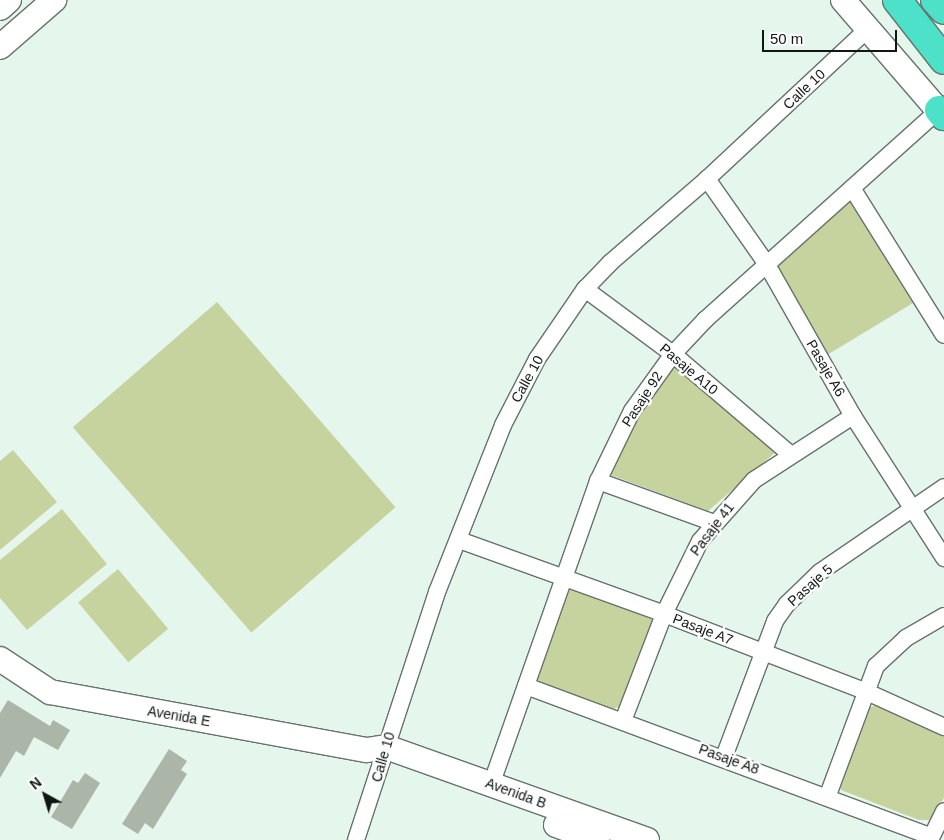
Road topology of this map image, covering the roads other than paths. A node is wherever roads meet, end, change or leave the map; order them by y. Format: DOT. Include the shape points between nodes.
graph roads {
  1 [pos="9,0"];
  2 [pos="843,0"];
  3 [pos="897,0"];
  4 [pos="936,0"];
  5 [pos="51,1"];
  6 [pos="0,8"];
  7 [pos="944,10"];
  8 [pos="868,29"];
  9 [pos="0,47"];
  10 [pos="944,60"];
  11 [pos="942,114"];
  12 [pos="707,180"];
  13 [pos="852,188"];
  14 [pos="766,263"];
  15 [pos="585,289"];
  16 [pos="944,335"];
  17 [pos="673,354"];
  18 [pos="854,416"];
  19 [pos="790,454"];
  20 [pos="598,481"];
  21 [pos="944,488"];
  22 [pos="911,509"];
  23 [pos="714,523"];
  24 [pos="459,540"];
  25 [pos="944,558"];
  26 [pos="563,576"];
  27 [pos="664,614"];
  28 [pos="944,616"];
  29 [pos="765,653"];
  30 [pos="0,660"];
  31 [pos="526,686"];
  32 [pos="866,692"];
  33 [pos="623,721"];
  34 [pos="944,727"];
  35 [pos="379,753"];
  36 [pos="724,757"];
  37 [pos="492,785"];
  38 [pos="828,795"];
  39 [pos="944,811"];
  40 [pos="930,838"];
  41 [pos="356,840"];
  42 [pos="597,840"];
  43 [pos="647,840"];
  1 -- 6 [label="street"];
  2 -- 8 [label="street"];
  3 -- 10 [label="highway"];
  4 -- 7 [label="highway"];
  5 -- 9 [label="street"];
  8 -- 11 [label="street"];
  8 -- 12 [label="street, Calle 10"];
  11 -- 13 [label="street, Pasaje 92"];
  12 -- 14 [label="street, Pasaje A6"];
  12 -- 15 [label="street, Calle 10"];
  13 -- 14 [label="street, Pasaje 92"];
  13 -- 16 [label="street"];
  14 -- 17 [label="street, Pasaje 92"];
  14 -- 18 [label="street, Pasaje A6"];
  15 -- 17 [label="street, Pasaje A10"];
  15 -- 24 [label="street, Calle 10" via="518,392"];
  17 -- 19 [label="street, Pasaje A10"];
  17 -- 20 [label="street, Pasaje 92" via="632,411"];
  18 -- 19 [label="street, Pasaje 41"];
  18 -- 22 [label="street, Pasaje A6"];
  19 -- 23 [label="street, Pasaje 41" via="754,480"];
  20 -- 23 [label="street"];
  20 -- 26 [label="street, Pasaje 92"];
  21 -- 22 [label="street, Pasaje 5"];
  22 -- 25 [label="street, Pasaje A6"];
  22 -- 29 [label="street, Pasaje 5" via="803,587 776,621"];
  23 -- 27 [label="street, Pasaje 41" via="683,571"];
  24 -- 26 [label="street, Pasaje A7"];
  24 -- 35 [label="street, Calle 10"];
  26 -- 27 [label="street, Pasaje A7"];
  26 -- 31 [label="street, Pasaje 92"];
  27 -- 29 [label="street, Pasaje A7"];
  27 -- 33 [label="street, Pasaje 41"];
  28 -- 32 [label="street" via="886,652"];
  29 -- 32 [label="street, Pasaje A7"];
  29 -- 36 [label="street, Pasaje 5"];
  30 -- 35 [label="street, Avenida E" via="50,692"];
  31 -- 33 [label="street, Pasaje A8"];
  31 -- 37 [label="street, Pasaje 92"];
  32 -- 34 [label="street, Pasaje A7"];
  32 -- 38 [label="street"];
  33 -- 36 [label="street, Pasaje A8"];
  35 -- 37 [label="street, Avenida B"];
  35 -- 41 [label="street, Calle 10"];
  35 -- 42 [label="street, Avenida B"];
  36 -- 38 [label="street, Pasaje A8"];
  37 -- 43 [label="street, Avenida B"];
  38 -- 40 [label="street, Pasaje A8"];
  39 -- 40 [label="street"];
}
